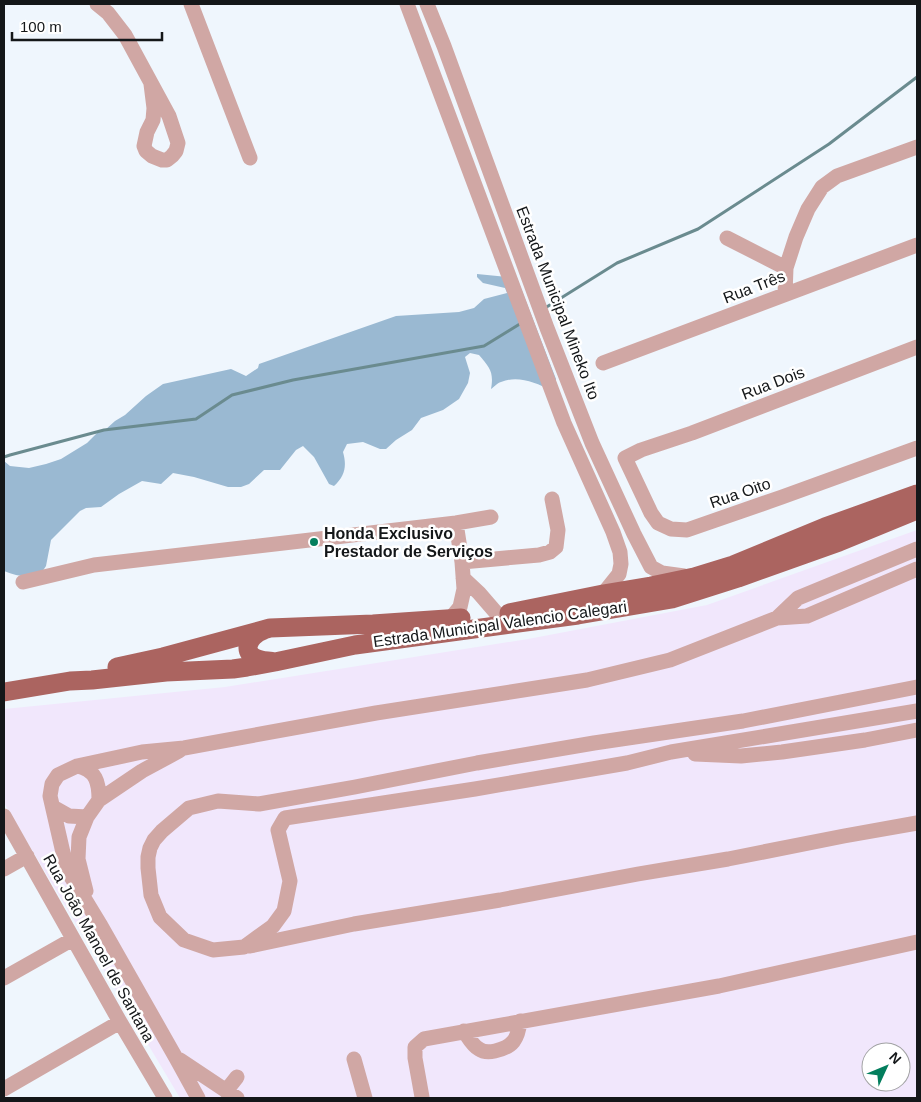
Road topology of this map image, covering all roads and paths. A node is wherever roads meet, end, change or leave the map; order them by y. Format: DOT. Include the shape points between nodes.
graph roads {
  1 [pos="97,4"];
  2 [pos="190,4"];
  3 [pos="428,6"];
  4 [pos="408,7"];
  5 [pos="152,84"];
  6 [pos="917,147"];
  7 [pos="250,158"];
  8 [pos="727,238"];
  9 [pos="917,245"];
  10 [pos="786,268"];
  11 [pos="785,294"];
  12 [pos="917,347"];
  13 [pos="603,363"];
  14 [pos="917,448"];
  15 [pos="641,450"];
  16 [pos="552,499"];
  17 [pos="917,506"];
  18 [pos="491,517"];
  19 [pos="456,523"];
  20 [pos="917,549"];
  21 [pos="462,562"];
  22 [pos="917,569"];
  23 [pos="694,577"];
  24 [pos="463,578"];
  25 [pos="23,582"];
  26 [pos="828,585"];
  27 [pos="603,594"];
  28 [pos="836,604"];
  29 [pos="498,615"];
  30 [pos="777,618"];
  31 [pos="450,619"];
  32 [pos="270,628"];
  33 [pos="275,662"];
  34 [pos="70,681"];
  35 [pos="917,687"];
  36 [pos="4,692"];
  37 [pos="917,711"];
  38 [pos="743,721"];
  39 [pos="917,730"];
  40 [pos="746,739"];
  41 [pos="594,743"];
  42 [pos="184,748"];
  43 [pos="671,752"];
  44 [pos="77,766"];
  45 [pos="99,800"];
  46 [pos="53,807"];
  47 [pos="4,816"];
  48 [pos="87,817"];
  49 [pos="917,823"];
  50 [pos="27,856"];
  51 [pos="4,869"];
  52 [pos="90,910"];
  53 [pos="73,939"];
  54 [pos="917,942"];
  55 [pos="244,947"];
  56 [pos="4,978"];
  57 [pos="520,1021"];
  58 [pos="120,1022"];
  59 [pos="464,1031"];
  60 [pos="176,1058"];
  61 [pos="354,1058"];
  62 [pos="237,1077"];
  63 [pos="4,1089"];
  64 [pos="231,1095"];
  65 [pos="165,1098"];
  66 [pos="198,1098"];
  67 [pos="365,1098"];
  68 [pos="420,1098"];
  1 -- 5 [label="street" via="126,35"];
  2 -- 7 [label="street"];
  3 -- 4 [label="street" via="427,15 419,19"];
  3 -- 23 [label="street, Estrada Municipal Mineko Ito" via="592,443 634,534 652,567 662,573"];
  4 -- 27 [label="street" via="530,335 620,552 619,574"];
  6 -- 10 [label="street" via="837,176 822,187 808,209"];
  8 -- 10 [label="street"];
  9 -- 11 [label="street, Rua Três"];
  10 -- 11 [label="street"];
  11 -- 13 [label="street, Rua Três"];
  12 -- 15 [label="street, Rua Dois"];
  14 -- 15 [label="street, Rua Oito" via="687,530 658,523 651,513 625,458"];
  16 -- 21 [label="street" via="558,530 556,547 550,552"];
  17 -- 23 [label="main road, Estrada Municipal Valencio Calegari" via="825,527 733,565"];
  17 -- 33 [label="main road, Estrada Municipal Valencio Calegari" via="839,542 672,599 578,616 355,645"];
  18 -- 19 [label="street"];
  19 -- 21 [label="street"];
  19 -- 25 [label="street" via="94,565"];
  20 -- 26 [label="street"];
  21 -- 24 [label="street"];
  22 -- 28 [label="street"];
  23 -- 27 [label="main road, Estrada Municipal Valencio Calegari"];
  24 -- 29 [label="street"];
  24 -- 31 [label="street" via="460,606"];
  26 -- 28 [label="street"];
  26 -- 30 [label="street" via="798,598"];
  27 -- 29 [label="main road, Estrada Municipal Valencio Calegari"];
  28 -- 30 [label="street" via="807,616"];
  29 -- 31 [label="main road, Estrada Municipal Valencio Calegari"];
  30 -- 42 [label="street" via="670,660 587,680 376,713"];
  31 -- 32 [label="main road, Estrada Municipal Valencio Calegari"];
  32 -- 33 [label="main road" via="255,634 248,646 256,658"];
  32 -- 34 [label="main road, Estrada Municipal Valencio Calegari" via="92,672"];
  33 -- 34 [label="main road, Estrada Municipal Valencio Calegari" via="233,669"];
  34 -- 36 [label="main road, Estrada Municipal Valencio Calegari"];
  35 -- 38 [label="street"];
  37 -- 40 [label="street"];
  38 -- 40 [label="street"];
  38 -- 41 [label="street"];
  39 -- 43 [label="street" via="792,751 741,756"];
  40 -- 43 [label="street"];
  41 -- 43 [label="street"];
  41 -- 55 [label="street" via="259,804 218,800 189,808 162,831 150,848 151,895 160,918 184,940 212,950"];
  42 -- 44 [label="street" via="142,752"];
  42 -- 45 [label="street"];
  43 -- 55 [label="street" via="627,763 475,789 285,818 278,830 290,880 284,911 273,926"];
  44 -- 45 [label="street" via="87,768 92,774 99,786"];
  44 -- 46 [label="street" via="58,775 52,784 50,796"];
  45 -- 48 [label="street"];
  46 -- 48 [label="street" via="69,816"];
  46 -- 52 [label="street" via="67,870"];
  47 -- 50 [label="street, Rua João Manoel de Santana"];
  48 -- 52 [label="street" via="79,837 78,859"];
  49 -- 55 [label="street" via="354,924"];
  50 -- 51 [label="street"];
  50 -- 53 [label="street, Rua João Manoel de Santana"];
  52 -- 60 [label="street"];
  53 -- 56 [label="street"];
  53 -- 58 [label="street, Rua João Manoel de Santana"];
  54 -- 57 [label="street" via="719,986"];
  57 -- 59 [label="street"];
  57 -- 59 [label="street" via="518,1035 512,1044 490,1052 476,1047"];
  58 -- 63 [label="street"];
  58 -- 65 [label="street, Rua João Manoel de Santana"];
  59 -- 68 [label="street" via="424,1039 416,1047"];
  60 -- 64 [label="street"];
  60 -- 66 [label="street"];
  61 -- 67 [label="street"];
  62 -- 64 [label="street"];
}
